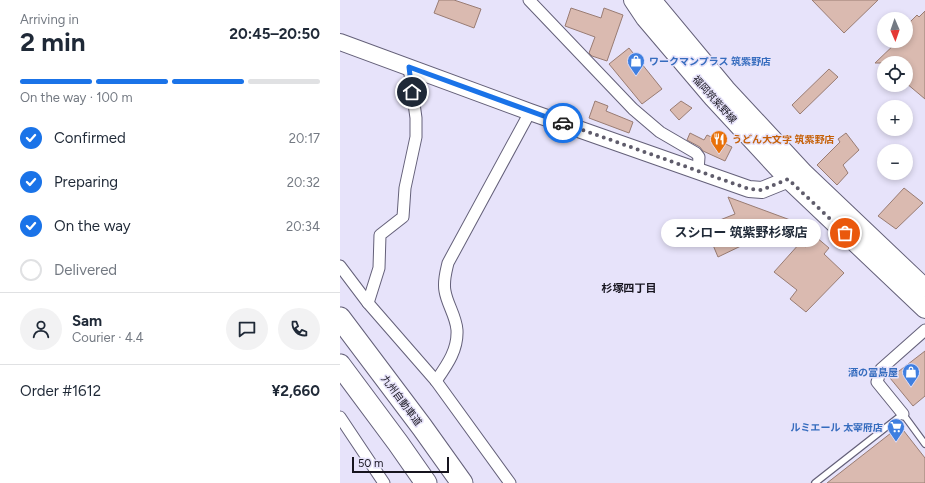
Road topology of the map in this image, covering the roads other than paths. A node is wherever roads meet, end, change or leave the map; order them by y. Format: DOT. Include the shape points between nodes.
graph roads {
  1 [pos="529,0"];
  2 [pos="633,0"];
  3 [pos="652,0"];
  4 [pos="340,42"];
  5 [pos="409,67"];
  6 [pos="530,112"];
  7 [pos="698,171"];
  8 [pos="796,176"];
  9 [pos="340,266"];
  10 [pos="925,288"];
  11 [pos="368,304"];
  12 [pos="925,309"];
  13 [pos="340,318"];
  14 [pos="925,330"];
  15 [pos="340,365"];
  16 [pos="436,381"];
  17 [pos="903,414"];
  18 [pos="340,417"];
  19 [pos="925,444"];
  20 [pos="384,483"];
  21 [pos="426,483"];
  22 [pos="462,483"];
  23 [pos="510,483"];
  24 [pos="815,483"];
  1 -- 7 [label="street" via="633,109 660,132 696,153 699,157"];
  2 -- 8 [label="main road, 福岡筑紫野線" via="713,98"];
  3 -- 8 [label="main road, 福岡筑紫野線"];
  4 -- 5 [label="street"];
  5 -- 6 [label="street"];
  5 -- 11 [label="street" via="416,137 405,188 403,217 380,235 379,268"];
  6 -- 7 [label="street"];
  6 -- 16 [label="street" via="448,263 444,278 445,292 457,329 456,344 449,363"];
  7 -- 8 [label="street" via="756,190"];
  8 -- 10 [label="main road, 福岡筑紫野線"];
  8 -- 12 [label="main road, 福岡筑紫野線"];
  9 -- 11 [label="street"];
  11 -- 16 [label="street"];
  13 -- 22 [label="highway, 九州自動車道"];
  14 -- 17 [label="street" via="881,369 877,382"];
  15 -- 21 [label="highway"];
  16 -- 23 [label="street"];
  17 -- 19 [label="lane"];
  17 -- 24 [label="lane"];
  18 -- 20 [label="street"];
}
